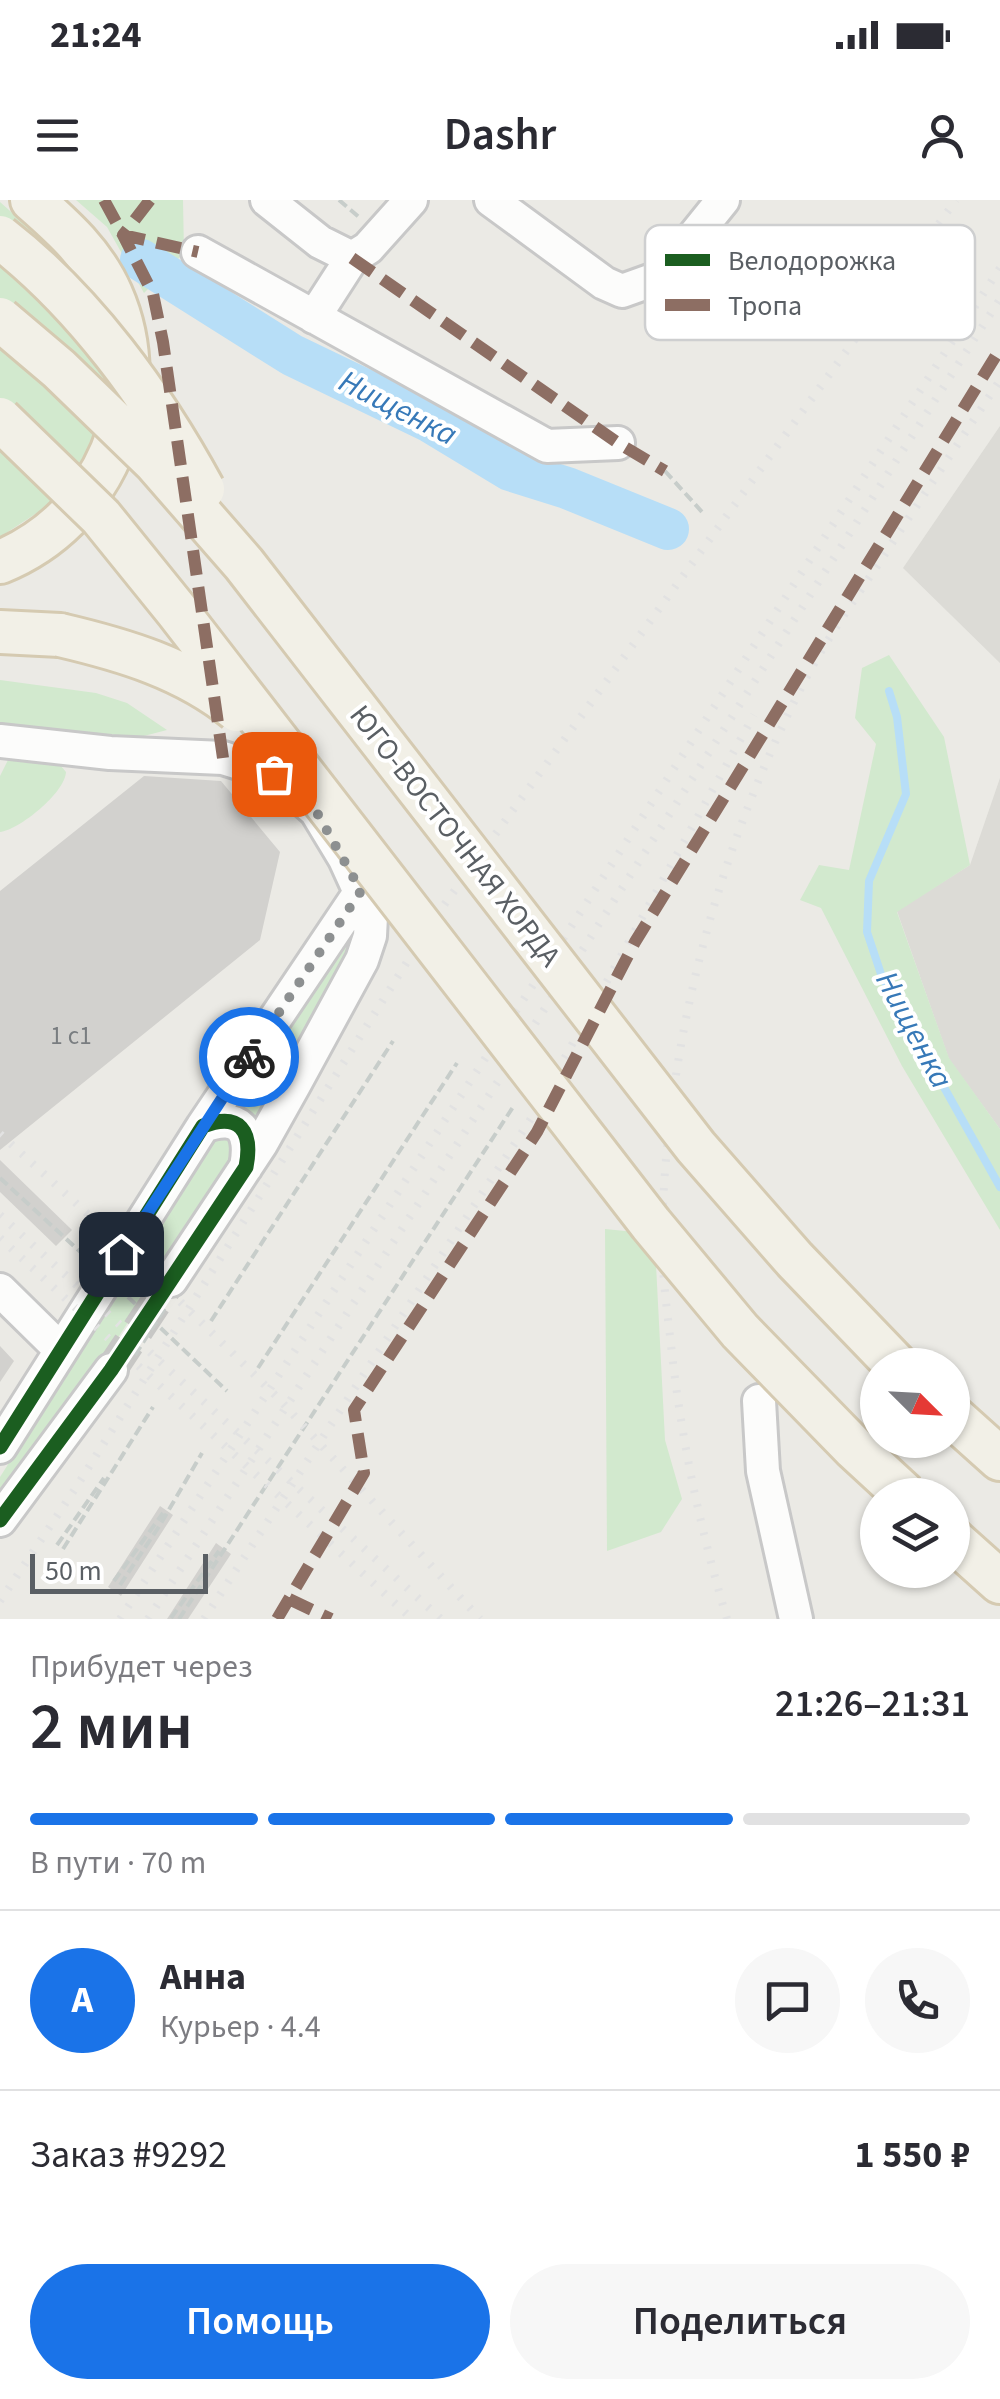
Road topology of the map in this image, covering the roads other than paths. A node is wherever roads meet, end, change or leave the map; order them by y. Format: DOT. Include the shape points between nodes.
graph roads {
  1 [pos="32,200"];
  2 [pos="268,200"];
  3 [pos="411,200"];
  4 [pos="491,200"];
  5 [pos="724,200"];
  6 [pos="704,225"];
  7 [pos="0,237"];
  8 [pos="198,252"];
  9 [pos="352,258"];
  10 [pos="645,283"];
  11 [pos="314,317"];
  12 [pos="0,319"];
  13 [pos="0,420"];
  14 [pos="618,443"];
  15 [pos="0,562"];
  16 [pos="244,564"];
  17 [pos="0,632"];
  18 [pos="0,741"];
  19 [pos="302,773"];
  20 [pos="361,891"];
  21 [pos="202,1126"];
  22 [pos="246,1167"];
  23 [pos="171,1280"];
  24 [pos="0,1290"];
  25 [pos="880,1348"];
  26 [pos="60,1350"];
  27 [pos="111,1370"];
  28 [pos="758,1402"];
  29 [pos="970,1432"];
  30 [pos="0,1447"];
  31 [pos="1000,1459"];
  32 [pos="886,1478"];
  33 [pos="0,1520"];
  34 [pos="970,1555"];
  35 [pos="1000,1582"];
  36 [pos="796,1619"];
  1 -- 15 [label="main road" via="82,247 111,294 126,348 126,404 111,457 81,504 39,542"];
  2 -- 9 [label="street" via="320,242"];
  3 -- 9 [label="street"];
  4 -- 10 [label="street" via="604,283 622,292"];
  5 -- 6 [label="street"];
  7 -- 16 [label="main road, bridge" via="82,316 138,383"];
  8 -- 11 [label="street"];
  9 -- 11 [label="street"];
  11 -- 14 [label="street" via="546,446"];
  12 -- 16 [label="main road, ЮГО-ВОСТОЧНАЯ ХОРДА, bridge" via="154,462"];
  13 -- 19 [label="main road, bridge" via="101,518"];
  16 -- 25 [label="main road, ЮГО-ВОСТОЧНАЯ ХОРДА, bridge" via="696,1147"];
  17 -- 19 [label="main road, bridge" via="75,639 188,676 242,714"];
  18 -- 20 [label="street" via="223,758 274,774 316,811"];
  19 -- 32 [label="main road, bridge" via="651,1224 720,1307"];
  20 -- 21 [label="street"];
  20 -- 22 [label="street" via="371,916 362,960"];
  21 -- 22 [label="street" via="228,1120 240,1127 248,1136"];
  21 -- 26 [label="street"];
  22 -- 23 [label="street"];
  24 -- 26 [label="street"];
  26 -- 30 [label="street"];
  27 -- 33 [label="street"];
  28 -- 36 [label="street" via="763,1472"];
  29 -- 31 [label="main road"];
  34 -- 35 [label="main road"];
}
